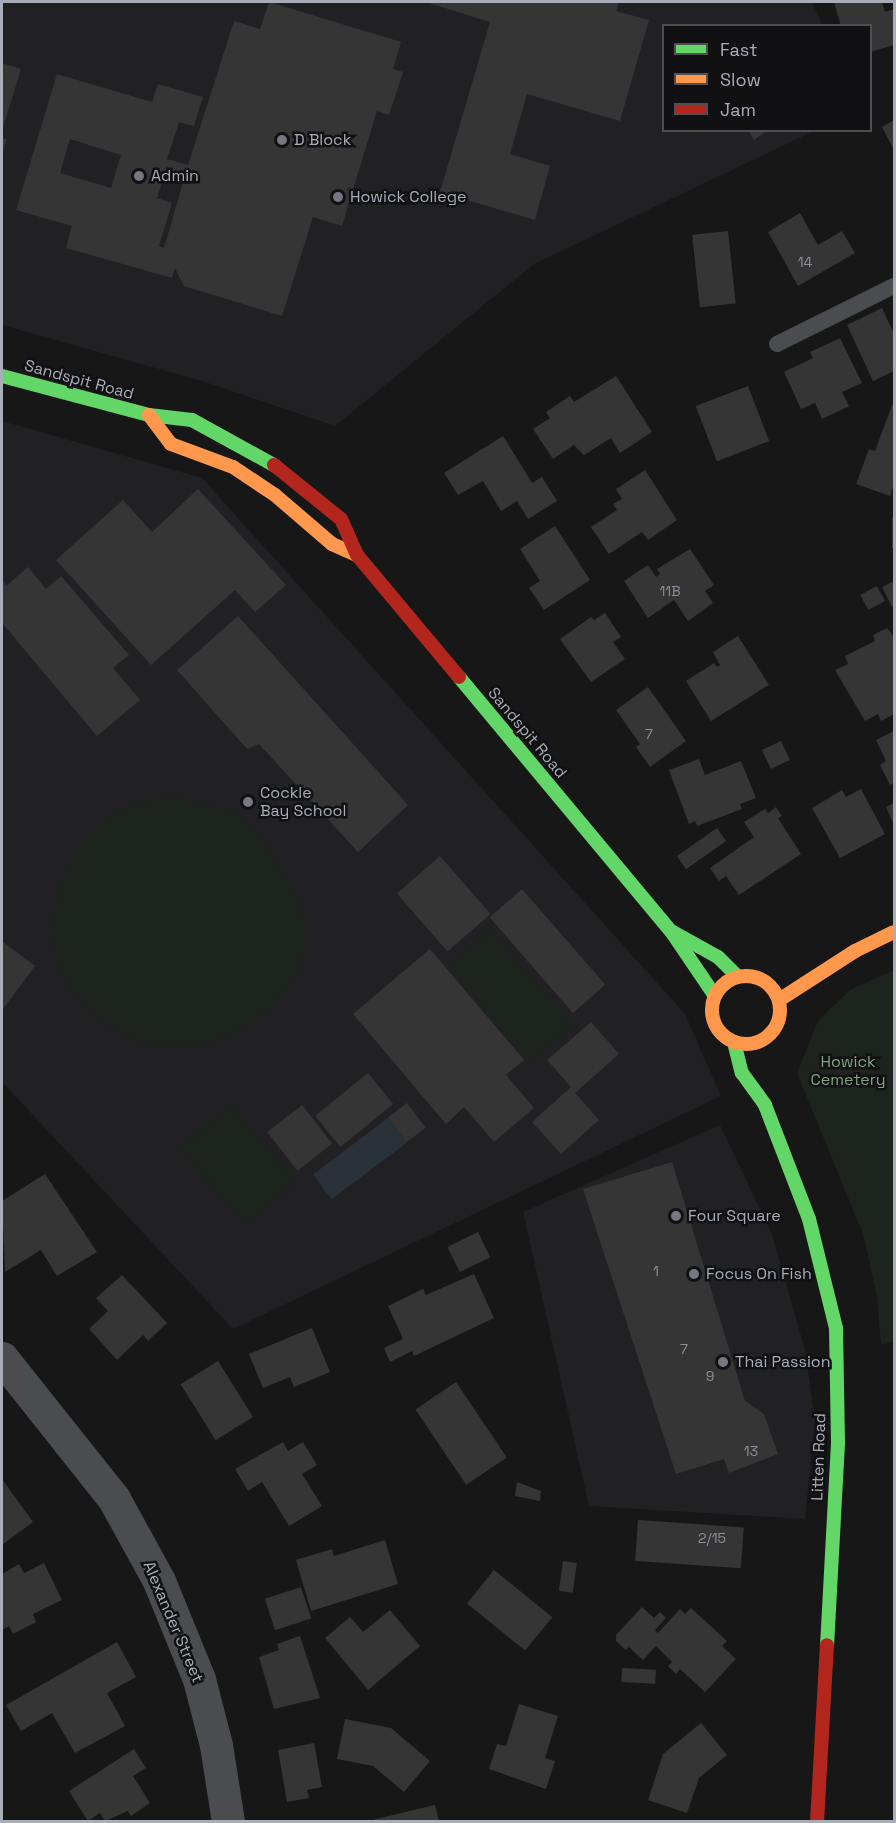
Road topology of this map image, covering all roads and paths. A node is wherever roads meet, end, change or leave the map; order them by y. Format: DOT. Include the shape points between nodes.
graph roads {
  1 [pos="894,286"];
  2 [pos="777,344"];
  3 [pos="2,376"];
  4 [pos="149,415"];
  5 [pos="357,555"];
  6 [pos="671,931"];
  7 [pos="894,932"];
  8 [pos="855,951"];
  9 [pos="820,957"];
  10 [pos="783,973"];
  11 [pos="738,976"];
  12 [pos="766,982"];
  13 [pos="715,996"];
  14 [pos="780,1000"];
  15 [pos="763,1040"];
  16 [pos="734,1042"];
  17 [pos="765,1059"];
  18 [pos="765,1078"];
  19 [pos="765,1105"];
  20 [pos="2,1358"];
  21 [pos="228,1821"];
  22 [pos="817,1821"];
  1 -- 2 [label="lane"];
  3 -- 4 [label="main road, Sandspit Road"];
  4 -- 5 [label="main road, Sandspit Road" via="171,444 233,467 275,495 332,544"];
  4 -- 5 [label="main road, Sandspit Road" via="192,420 288,472 340,519"];
  5 -- 6 [label="main road, Sandspit Road"];
  6 -- 11 [label="main road, Sandspit Road" via="718,957"];
  6 -- 13 [label="main road, Sandspit Road"];
  7 -- 8 [label="main road"];
  8 -- 9 [label="main road"];
  8 -- 14 [label="main road"];
  10 -- 12 [label="main road"];
  11 -- 12 [label="main road" via="753,976"];
  11 -- 13 [label="main road" via="724,984"];
  12 -- 14 [label="main road"];
  13 -- 16 [label="main road" via="712,1014 719,1031"];
  14 -- 15 [label="main road" via="779,1019"];
  15 -- 16 [label="main road" via="749,1044"];
  15 -- 17 [label="main road"];
  16 -- 19 [label="main road, Litten Road" via="742,1073"];
  18 -- 19 [label="main road, Litten Road"];
  19 -- 22 [label="main road, Litten Road" via="817,1245 836,1328 838,1443"];
  20 -- 21 [label="street, Alexander Street" via="114,1499 159,1581 199,1679 216,1745"];
}
